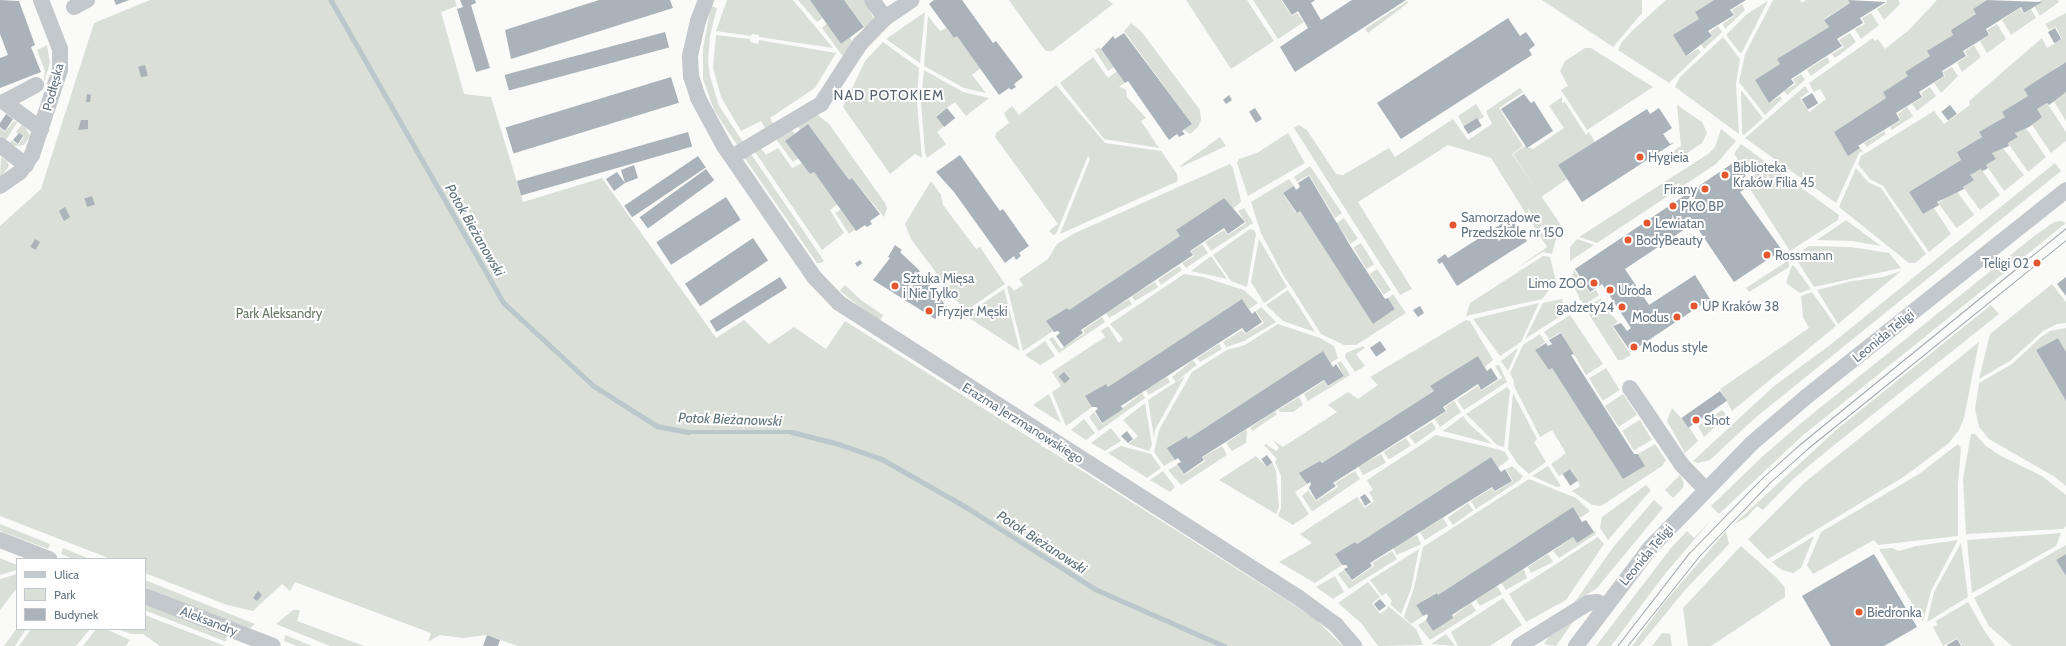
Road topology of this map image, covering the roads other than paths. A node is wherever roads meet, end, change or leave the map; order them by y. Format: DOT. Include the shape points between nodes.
graph roads {
  1 [pos="42,0"];
  2 [pos="706,0"];
  3 [pos="872,0"];
  4 [pos="912,0"];
  5 [pos="885,18"];
  6 [pos="36,85"];
  7 [pos="41,129"];
  8 [pos="0,145"];
  9 [pos="732,157"];
  10 [pos="26,165"];
  11 [pos="0,186"];
  12 [pos="2066,190"];
  13 [pos="1630,388"];
  14 [pos="1705,489"];
  15 [pos="0,540"];
  16 [pos="46,558"];
  17 [pos="146,596"];
  18 [pos="1604,605"];
  19 [pos="273,646"];
  20 [pos="1354,646"];
  21 [pos="1520,646"];
  22 [pos="1576,646"];
  1 -- 7 [label="street, Podłęska" via="58,41 60,70"];
  2 -- 9 [label="street, Erazma Jerzmanowskiego" via="693,40 691,76 704,112"];
  3 -- 5 [label="street"];
  4 -- 5 [label="street"];
  5 -- 9 [label="street" via="860,44 822,104"];
  6 -- 7 [label="street, Podłęska" via="4,102"];
  7 -- 10 [label="street, Podłęska"];
  8 -- 10 [label="street"];
  9 -- 20 [label="street, Erazma Jerzmanowskiego" via="814,276 839,303 1299,598 1336,625"];
  10 -- 11 [label="street, Podłęska"];
  12 -- 14 [label="street, Leonida Teligi" via="1806,397 1751,444"];
  13 -- 14 [label="street" via="1682,465"];
  14 -- 18 [label="street, Leonida Teligi" via="1646,553"];
  15 -- 16 [label="street"];
  17 -- 19 [label="street, Aleksandry"];
  18 -- 21 [label="street" via="1598,602 1588,603"];
  18 -- 22 [label="street, Leonida Teligi"];
}
